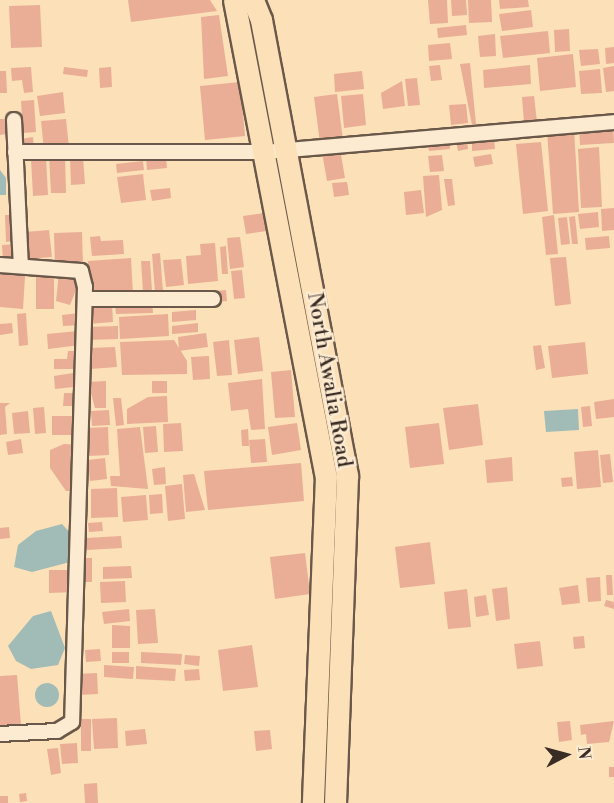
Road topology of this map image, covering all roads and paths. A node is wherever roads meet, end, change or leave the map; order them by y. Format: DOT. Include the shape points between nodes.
graph roads {
  1 [pos="234,0"];
  2 [pos="253,0"];
  3 [pos="14,120"];
  4 [pos="614,122"];
  5 [pos="275,151"];
  6 [pos="15,152"];
  7 [pos="0,265"];
  8 [pos="21,266"];
  9 [pos="85,299"];
  10 [pos="213,299"];
  11 [pos="0,734"];
  12 [pos="313,803"];
  13 [pos="335,803"];
  1 -- 5 [label="main road, North Awalia Road"];
  2 -- 5 [label="main road, North Awalia Road"];
  3 -- 6 [label="street"];
  4 -- 5 [label="street"];
  5 -- 6 [label="street"];
  5 -- 12 [label="main road, North Awalia Road" via="326,476"];
  5 -- 13 [label="main road, North Awalia Road" via="347,476"];
  6 -- 8 [label="street"];
  7 -- 8 [label="street"];
  8 -- 9 [label="street" via="81,271"];
  9 -- 10 [label="street"];
  9 -- 11 [label="street" via="72,722 57,731"];
}
